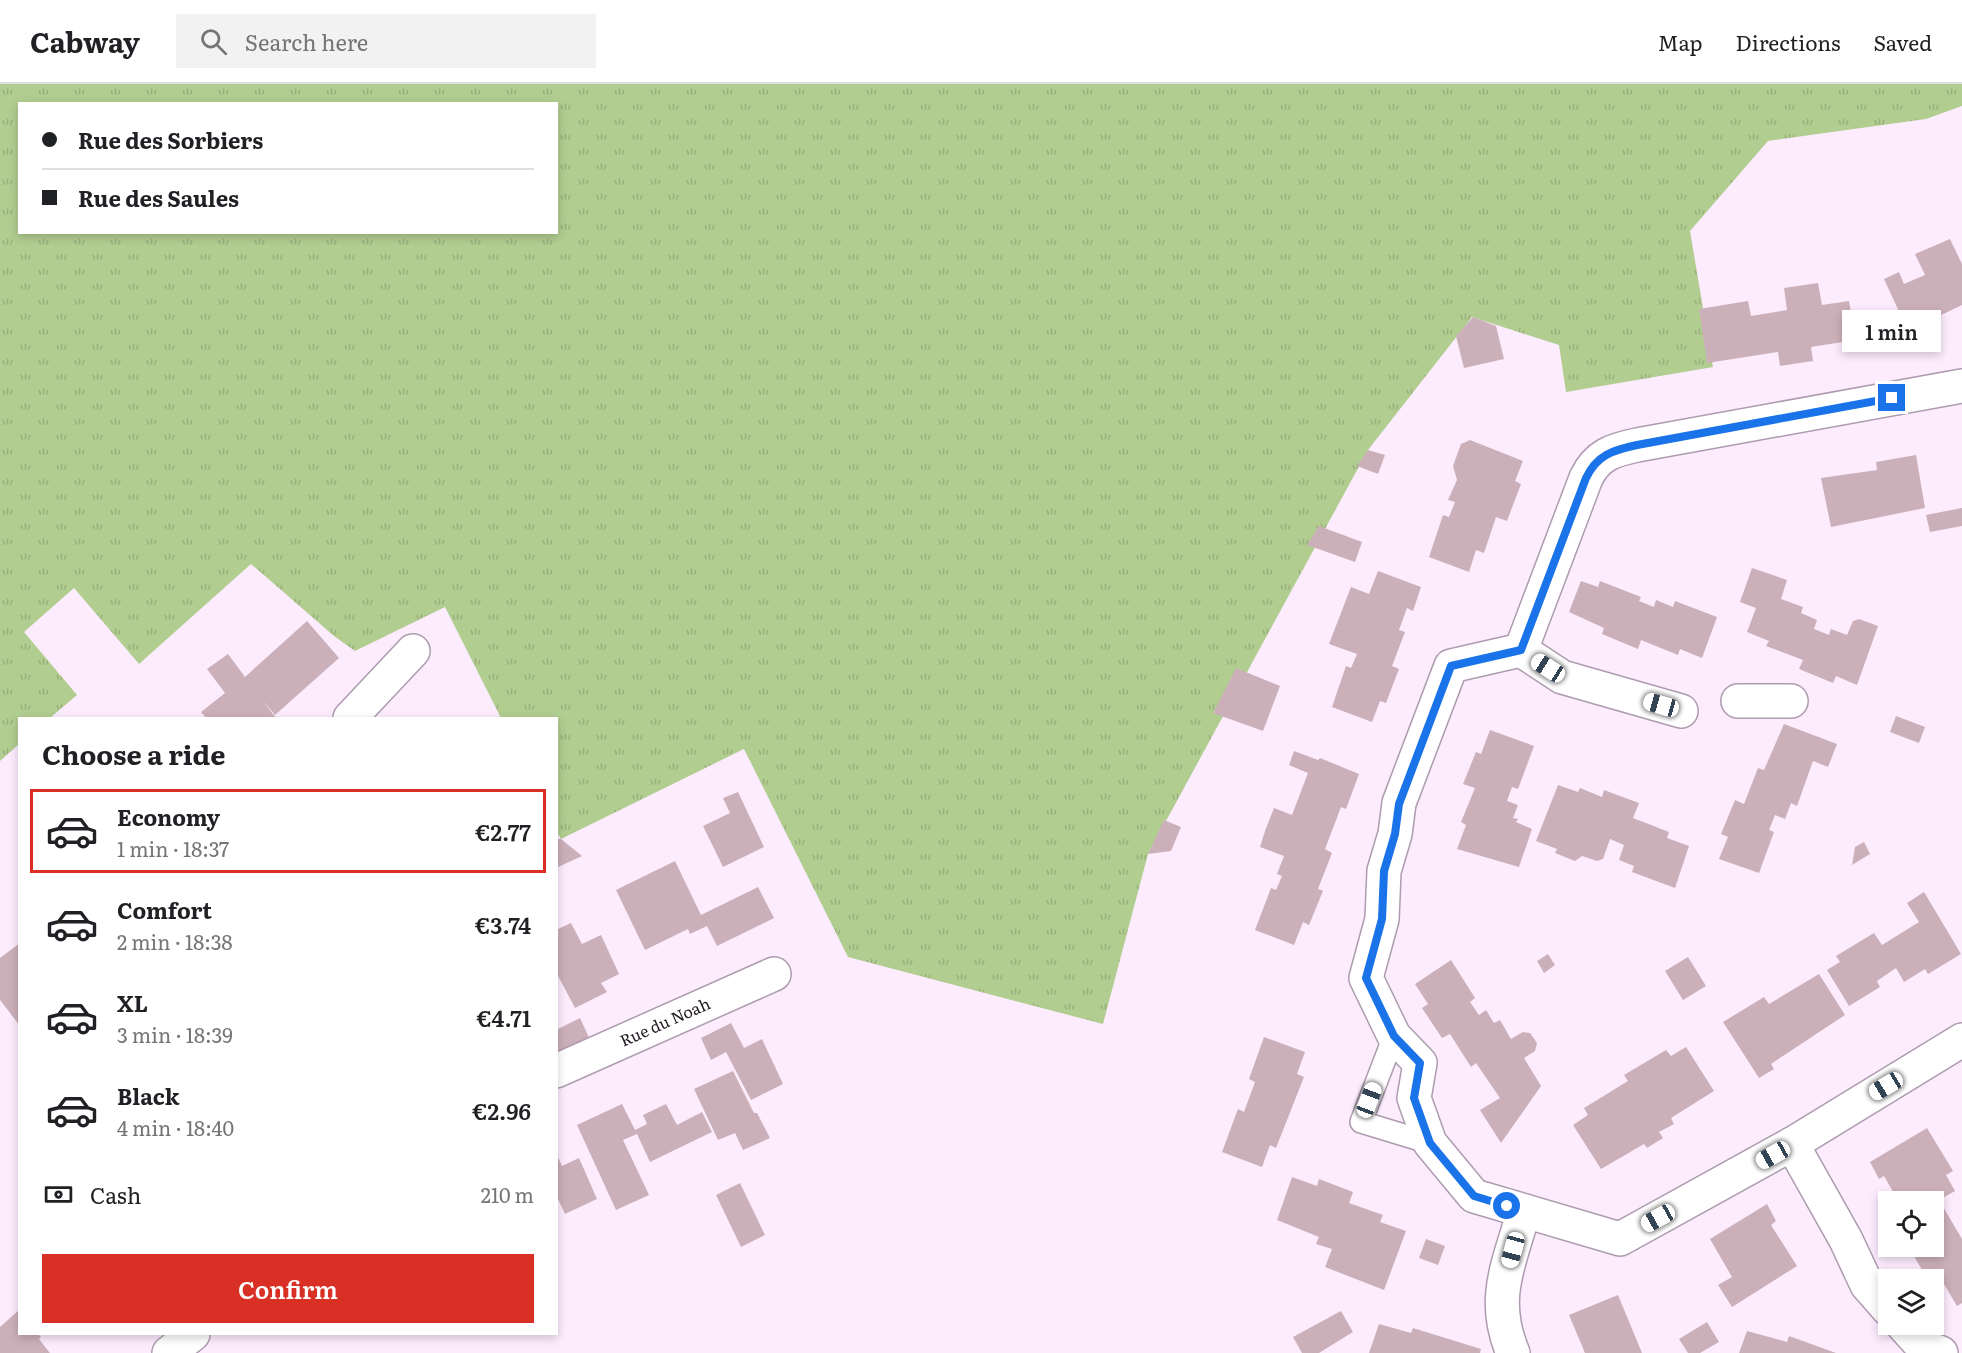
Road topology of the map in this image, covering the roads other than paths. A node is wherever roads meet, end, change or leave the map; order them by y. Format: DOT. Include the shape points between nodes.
graph roads {
  1 [pos="1962,386"];
  2 [pos="1521,650"];
  3 [pos="413,651"];
  4 [pos="1738,701"];
  5 [pos="1791,701"];
  6 [pos="1681,711"];
  7 [pos="351,717"];
  8 [pos="774,974"];
  9 [pos="1394,1036"];
  10 [pos="1962,1040"];
  11 [pos="558,1070"];
  12 [pos="1430,1143"];
  13 [pos="1791,1144"];
  14 [pos="1524,1211"];
  15 [pos="1878,1298"];
  16 [pos="193,1335"];
  17 [pos="1912,1335"];
  18 [pos="169,1353"];
  19 [pos="1513,1353"];
  20 [pos="1941,1353"];
  1 -- 2 [label="street" via="1637,445 1602,455 1586,478"];
  2 -- 6 [label="street" via="1562,677"];
  2 -- 9 [label="street" via="1451,666 1399,804 1384,871 1382,919 1366,978"];
  3 -- 7 [label="street"];
  4 -- 5 [label="street"];
  8 -- 11 [label="street, Rue du Noah"];
  9 -- 12 [label="street" via="1420,1063 1414,1098"];
  9 -- 12 [label="lane" via="1361,1122"];
  10 -- 13 [label="street"];
  12 -- 14 [label="street" via="1474,1196"];
  13 -- 14 [label="street" via="1620,1239"];
  13 -- 15 [label="street" via="1868,1286"];
  14 -- 19 [label="street" via="1502,1290 1501,1315"];
  16 -- 18 [label="street"];
  17 -- 20 [label="street" via="1921,1346"];
}
